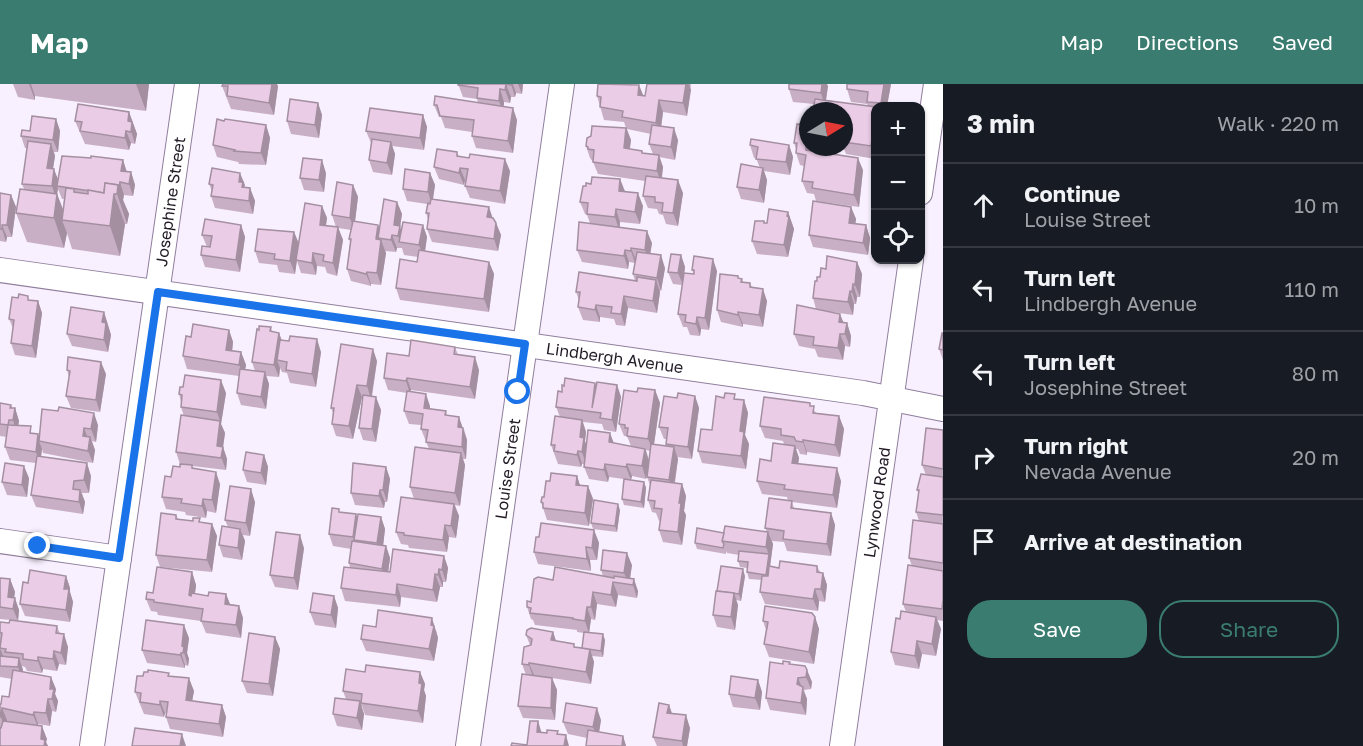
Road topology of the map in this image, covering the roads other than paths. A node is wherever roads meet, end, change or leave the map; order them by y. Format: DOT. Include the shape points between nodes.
graph roads {
  1 [pos="187,84"];
  2 [pos="562,84"];
  3 [pos="936,84"];
  4 [pos="925,164"];
  5 [pos="910,264"];
  6 [pos="0,270"];
  7 [pos="158,292"];
  8 [pos="525,344"];
  9 [pos="892,399"];
  10 [pos="943,409"];
  11 [pos="0,540"];
  12 [pos="119,558"];
  13 [pos="92,746"];
  14 [pos="468,746"];
  15 [pos="842,746"];
  1 -- 7 [label="street, Josephine Street"];
  2 -- 8 [label="street, Louise Street"];
  3 -- 4 [label="street"];
  5 -- 9 [label="street, Lynwood Road"];
  6 -- 7 [label="street, Lindbergh Avenue"];
  7 -- 8 [label="street, Lindbergh Avenue"];
  7 -- 12 [label="street, Josephine Street"];
  8 -- 9 [label="street, Lindbergh Avenue"];
  8 -- 14 [label="street, Louise Street"];
  9 -- 10 [label="street, Lindbergh Avenue"];
  9 -- 15 [label="street, Lynwood Road"];
  11 -- 12 [label="street"];
  12 -- 13 [label="street, Josephine Street"];
}
